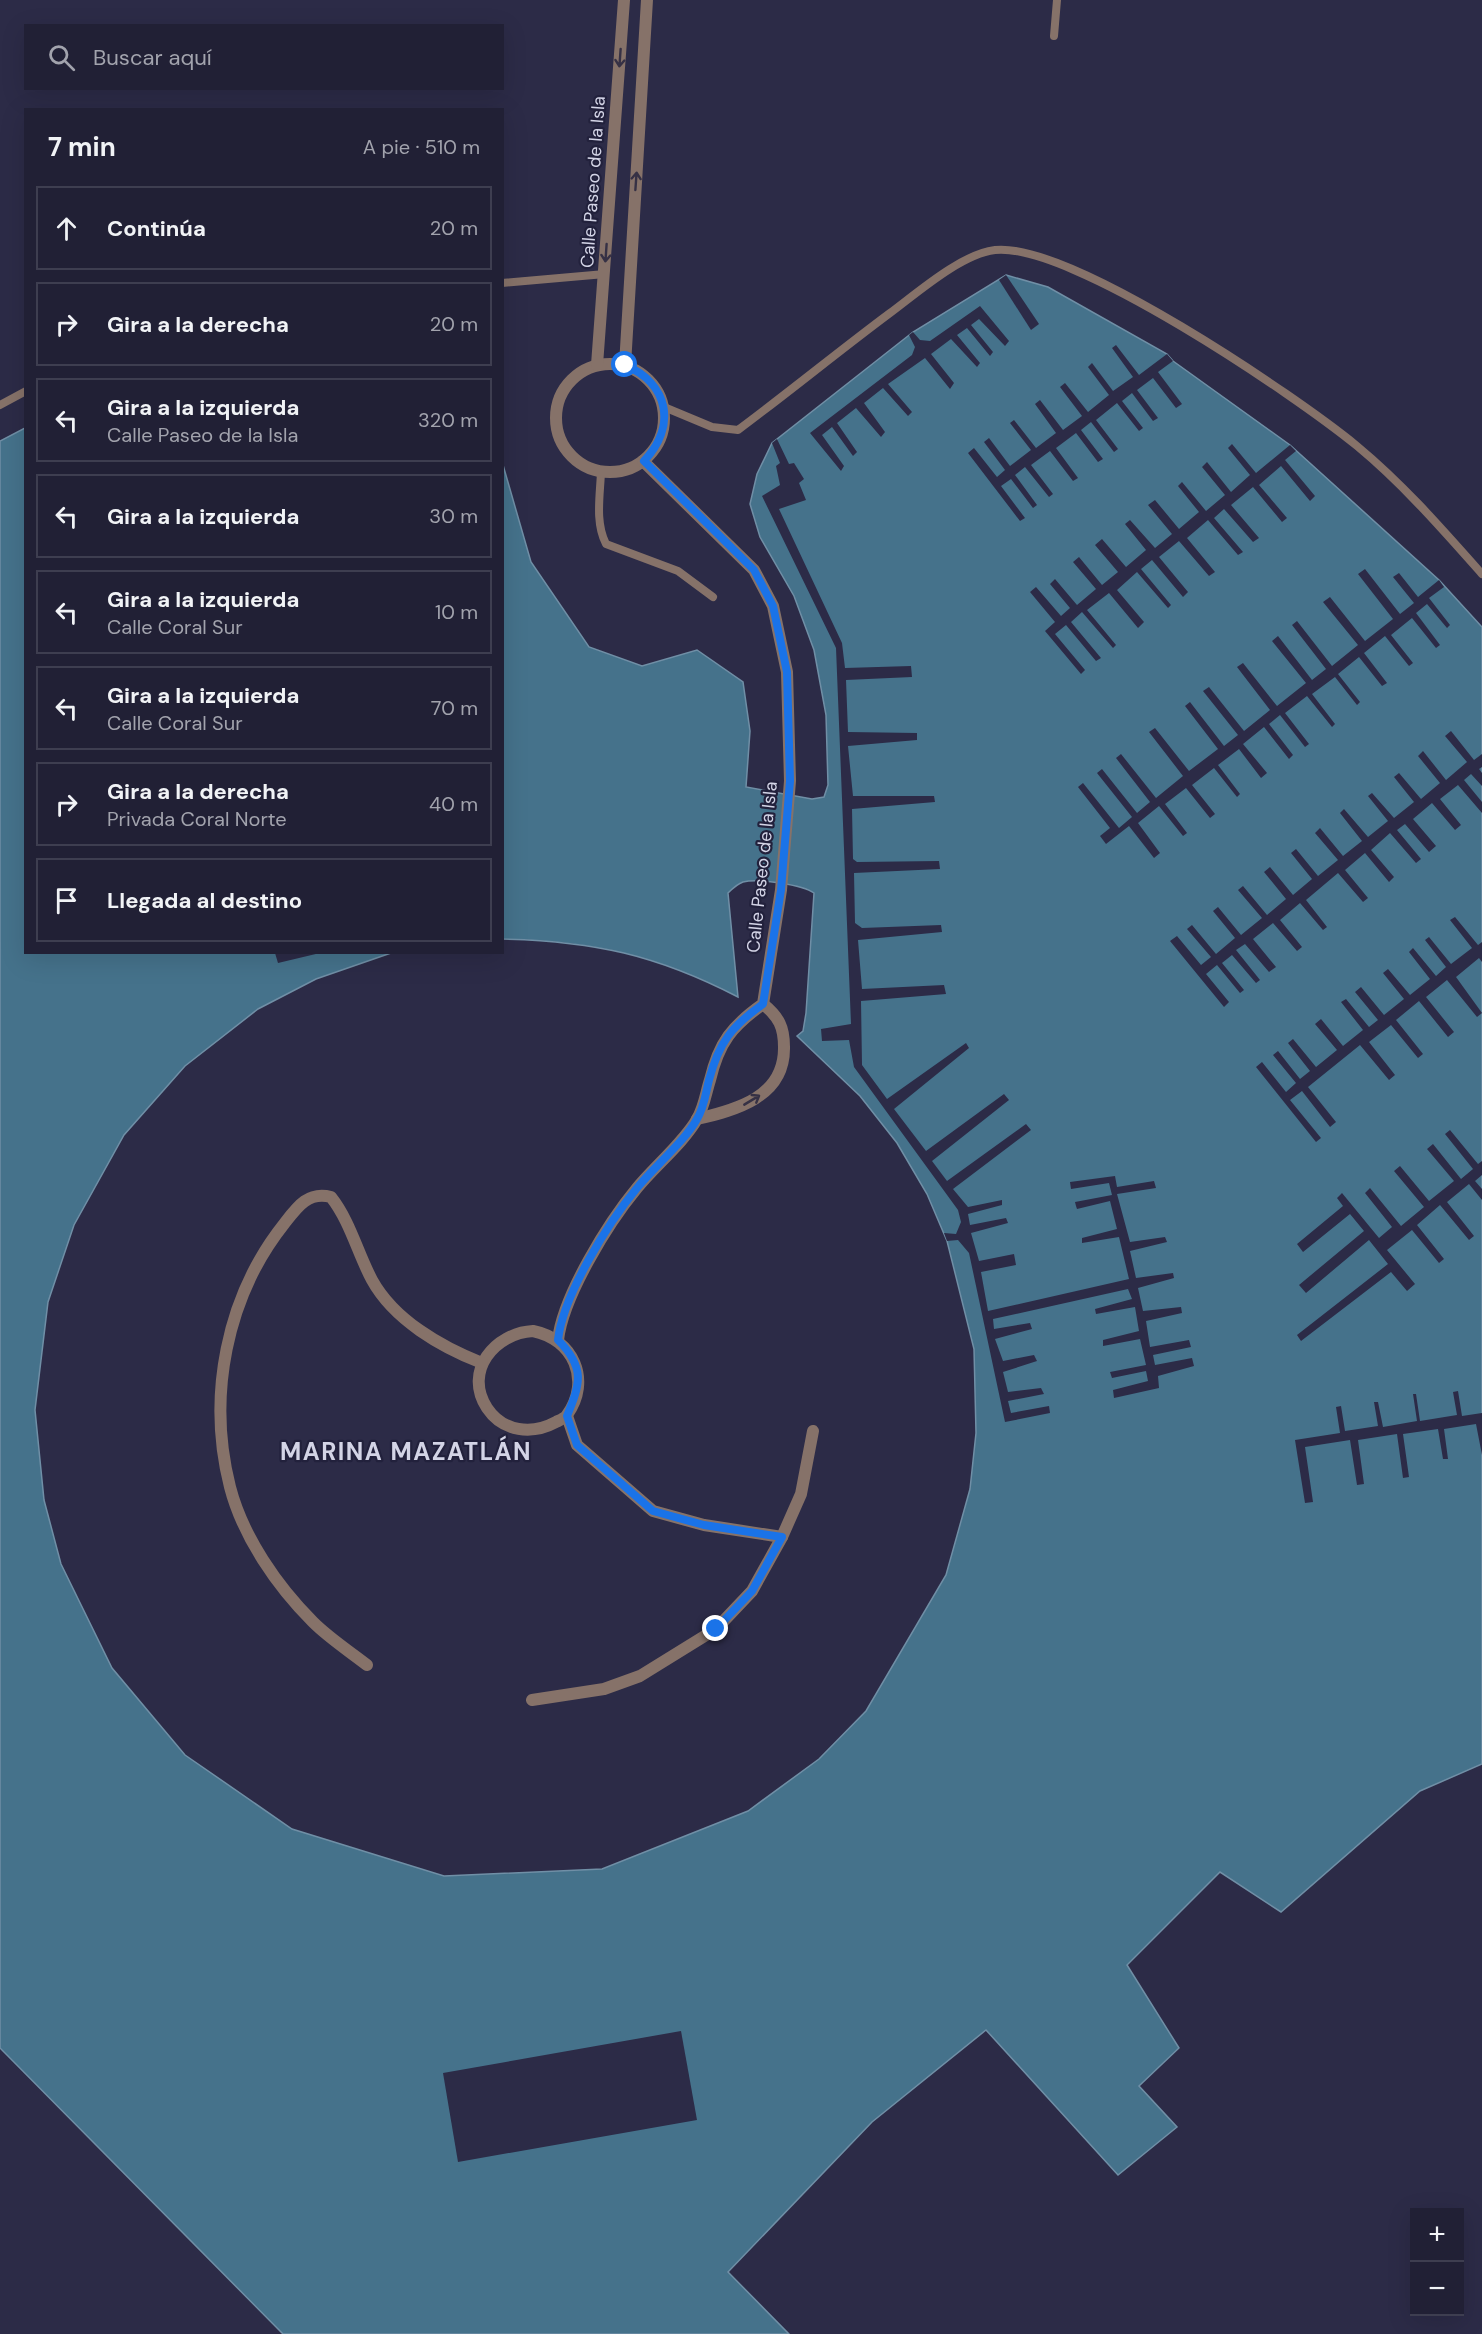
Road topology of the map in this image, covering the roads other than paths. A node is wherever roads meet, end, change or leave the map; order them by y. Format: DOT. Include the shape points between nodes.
graph roads {
  1 [pos="624,0"];
  2 [pos="647,0"];
  3 [pos="1057,0"];
  4 [pos="1054,36"];
  5 [pos="605,274"];
  6 [pos="504,283"];
  7 [pos="597,365"];
  8 [pos="625,365"];
  9 [pos="24,392"];
  10 [pos="0,405"];
  11 [pos="664,407"];
  12 [pos="644,461"];
  13 [pos="601,472"];
  14 [pos="1482,574"];
  15 [pos="713,597"];
  16 [pos="763,1004"];
  17 [pos="697,1119"];
  18 [pos="558,1340"];
  19 [pos="482,1363"];
  20 [pos="567,1416"];
  21 [pos="813,1431"];
  22 [pos="782,1537"];
  23 [pos="367,1665"];
  24 [pos="532,1700"];
  1 -- 5 [label="street, Calle Paseo de la Isla, one-way"];
  8 -- 2 [label="street, one-way"];
  3 -- 4 [label="lane"];
  5 -- 6 [label="lane"];
  5 -- 7 [label="street, Calle Paseo de la Isla"];
  7 -- 8 [label="street"];
  7 -- 13 [label="street" via="568,384 559,399 556,417 558,434 566,450 578,462"];
  8 -- 11 [label="street" via="650,380"];
  9 -- 10 [label="lane"];
  11 -- 12 [label="street" via="662,437"];
  11 -- 14 [label="lane" via="712,427 738,430 950,268 995,250 1040,256 1089,275 1297,400 1359,447"];
  12 -- 13 [label="street" via="628,469"];
  12 -- 16 [label="street, Calle Paseo de la Isla" via="754,570 773,606 787,672 790,781 781,890"];
  13 -- 15 [label="lane" via="601,534 606,544 660,562"];
  16 -- 17 [label="street" via="740,1021 722,1042"];
  17 -- 16 [label="street, one-way" via="751,1102 777,1079 785,1058 784,1029"];
  17 -- 18 [label="street" via="636,1188 612,1223 561,1319"];
  18 -- 19 [label="street" via="546,1334 519,1332 496,1344"];
  18 -- 20 [label="street" via="573,1358 579,1381"];
  19 -- 20 [label="street" via="481,1394 486,1406 506,1425 532,1431"];
  19 -- 23 [label="street" via="455,1352 392,1308 373,1282 331,1197 320,1194 308,1198 294,1210 266,1247 246,1283 230,1331 221,1381 222,1435 230,1487 263,1558 285,1591 313,1622"];
  20 -- 22 [label="street" via="577,1445 653,1511 704,1525"];
  21 -- 22 [label="street" via="801,1494"];
  22 -- 24 [label="street" via="752,1591 716,1629 640,1676 604,1689"];
}
